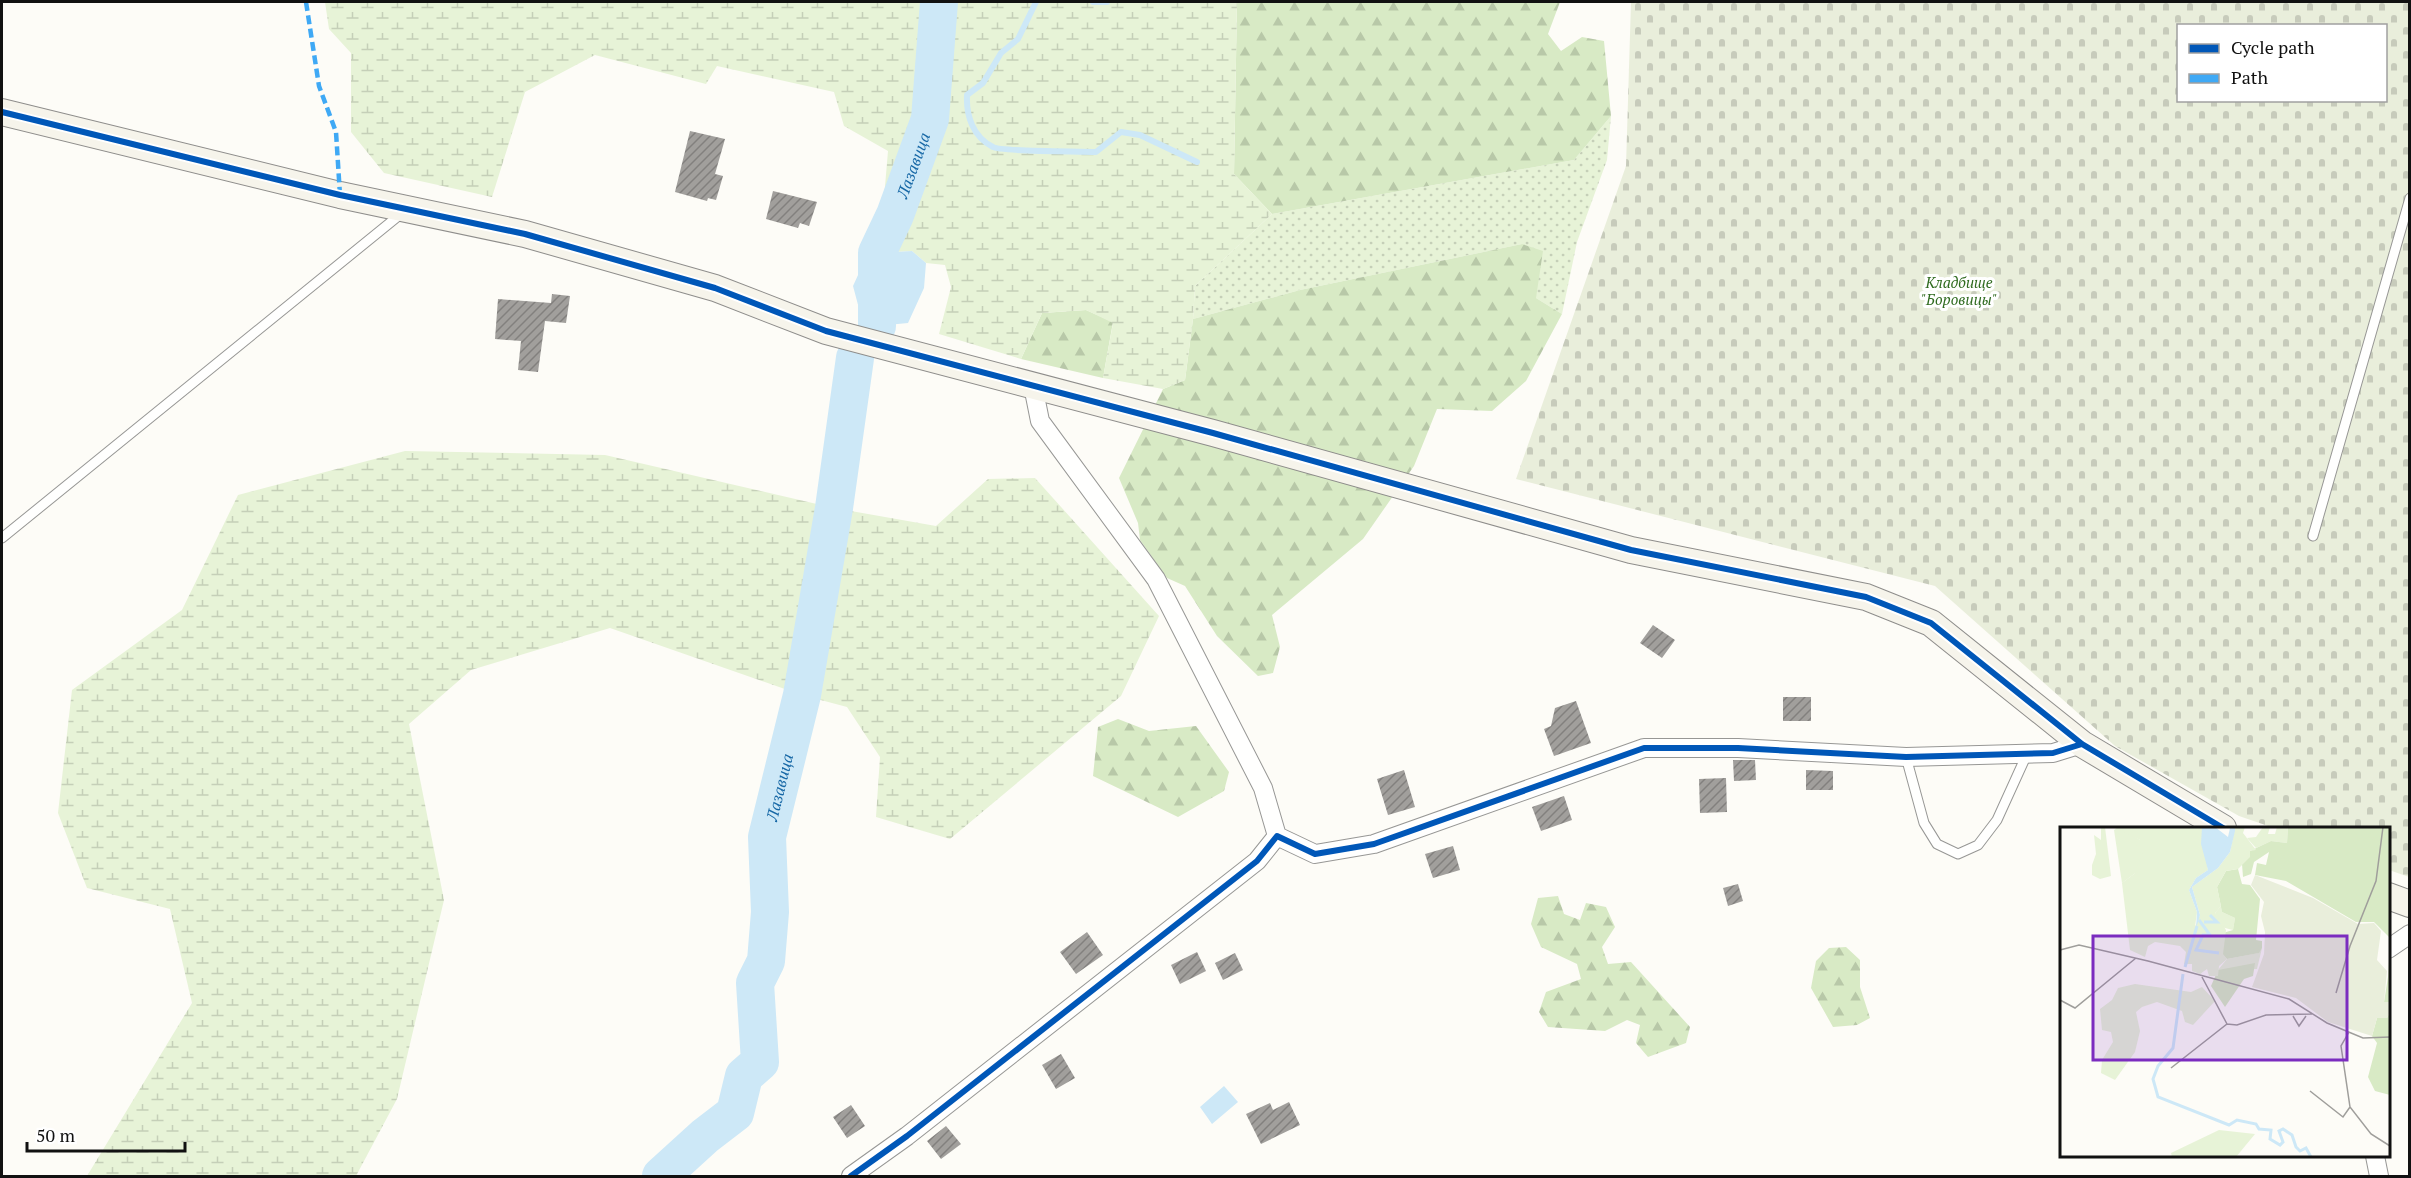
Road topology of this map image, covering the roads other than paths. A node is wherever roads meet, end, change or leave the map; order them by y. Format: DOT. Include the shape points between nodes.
graph roads {
  1 [pos="2,111"];
  2 [pos="2409,198"];
  3 [pos="406,209"];
  4 [pos="1033,386"];
  5 [pos="2313,536"];
  6 [pos="2,538"];
  7 [pos="2082,744"];
  8 [pos="2027,754"];
  9 [pos="1906,757"];
  10 [pos="2221,827"];
  11 [pos="1277,836"];
  12 [pos="2390,897"];
  13 [pos="2409,904"];
  14 [pos="2409,934"];
  15 [pos="2390,948"];
  16 [pos="2375,1157"];
  17 [pos="851,1176"];
  18 [pos="2379,1176"];
  1 -- 3 [label="street"];
  2 -- 5 [label="lane"];
  3 -- 4 [label="street" via="537,237 715,288 826,332"];
  3 -- 6 [label="lane"];
  4 -- 7 [label="street" via="1631,550 1866,597 1931,623"];
  4 -- 11 [label="street" via="1040,421 1156,579 1263,788"];
  7 -- 8 [label="street" via="2053,753"];
  7 -- 10 [label="street"];
  8 -- 9 [label="street"];
  8 -- 9 [label="lane" via="1997,820 1978,845 1958,854 1937,844 1924,824"];
  9 -- 11 [label="street" via="1738,748 1644,748 1374,844 1315,854"];
  11 -- 17 [label="street" via="1247,869"];
  12 -- 13 [label="street"];
  14 -- 15 [label="street"];
  16 -- 18 [label="street"];
}
